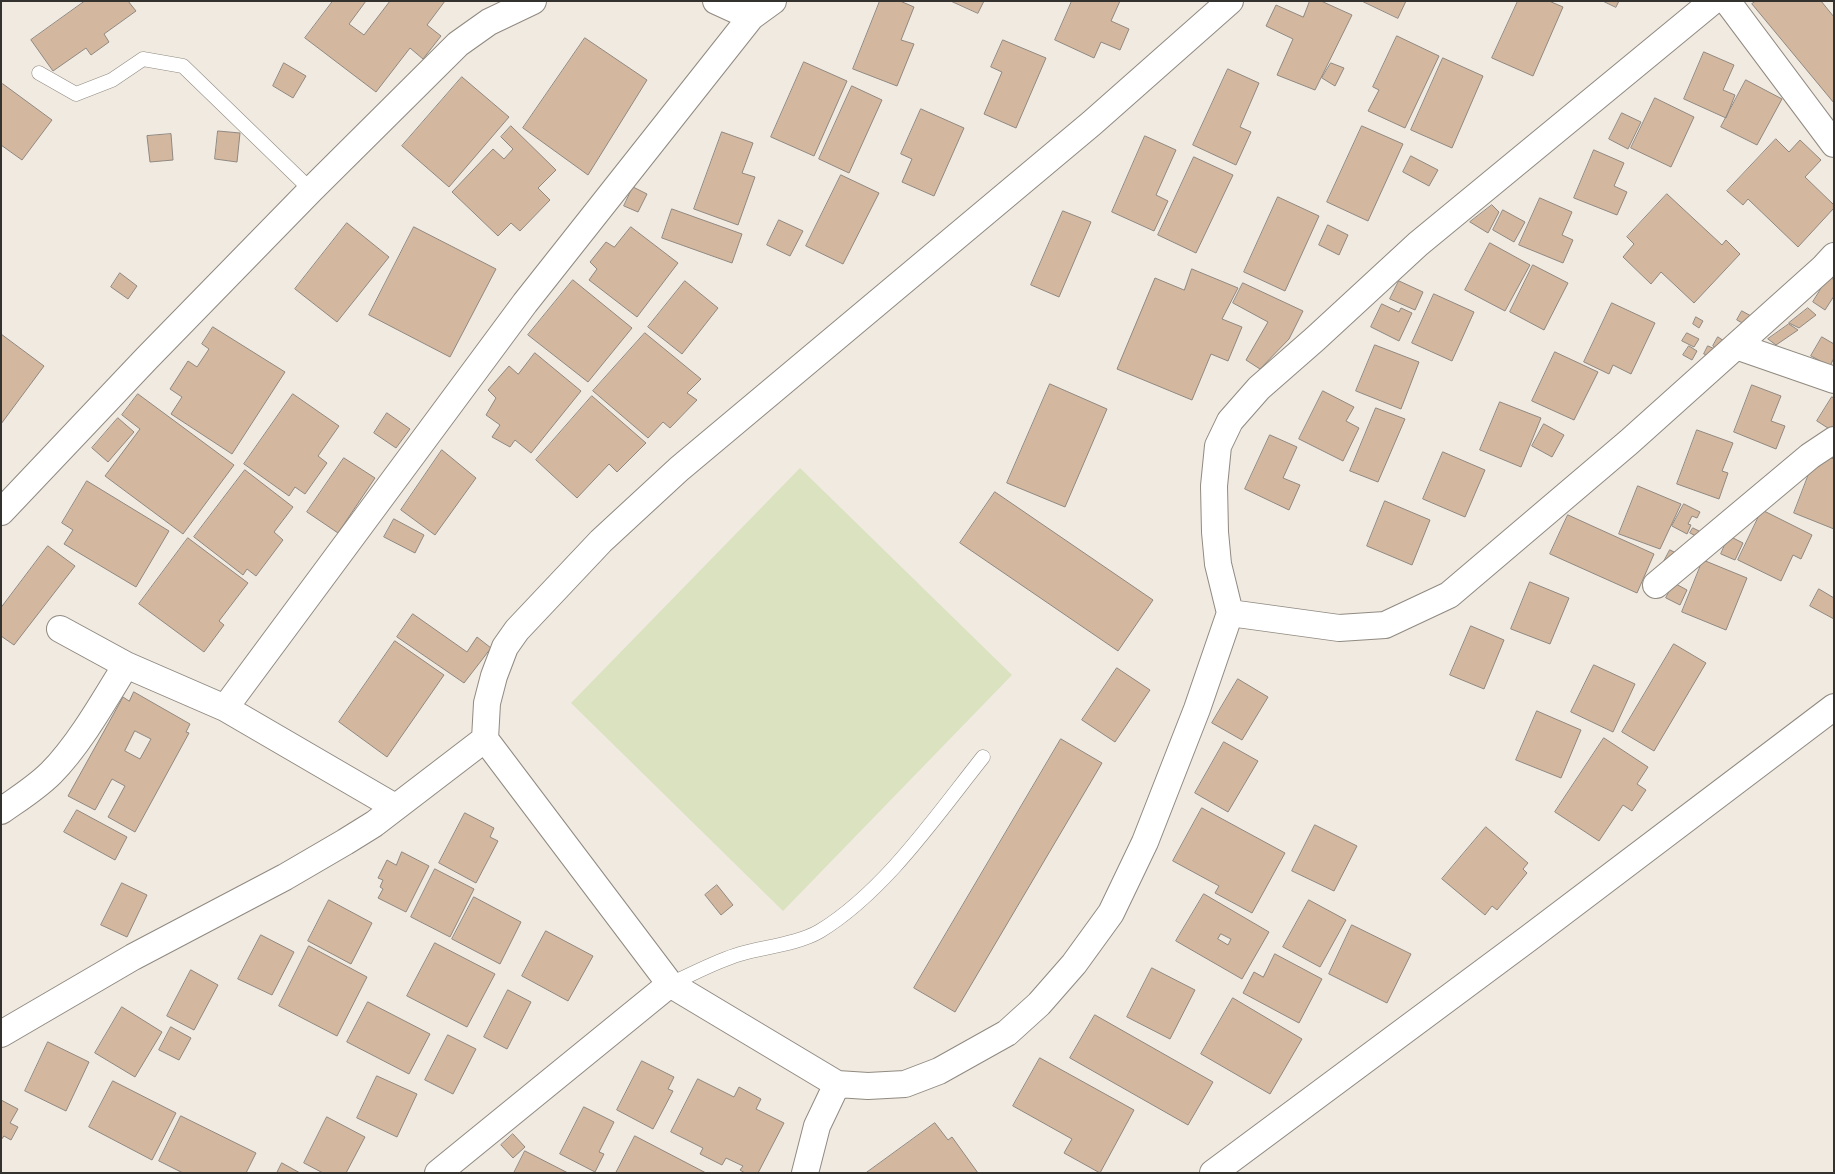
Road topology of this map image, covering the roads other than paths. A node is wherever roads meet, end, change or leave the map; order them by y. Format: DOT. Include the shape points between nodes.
graph roads {
  1 [pos="716,1"];
  2 [pos="773,1"];
  3 [pos="1230,1"];
  4 [pos="1713,1"];
  5 [pos="1727,1"];
  6 [pos="513,5"];
  7 [pos="752,17"];
  8 [pos="40,73"];
  9 [pos="1834,144"];
  10 [pos="311,190"];
  11 [pos="1834,256"];
  12 [pos="1736,346"];
  13 [pos="1834,380"];
  14 [pos="1834,440"];
  15 [pos="3,506"];
  16 [pos="1656,585"];
  17 [pos="1230,613"];
  18 [pos="60,629"];
  19 [pos="126,665"];
  20 [pos="225,708"];
  21 [pos="1834,708"];
  22 [pos="485,738"];
  23 [pos="983,756"];
  24 [pos="396,807"];
  25 [pos="1,811"];
  26 [pos="670,984"];
  27 [pos="1,1034"];
  28 [pos="837,1084"];
  29 [pos="438,1173"];
  30 [pos="805,1173"];
  31 [pos="1214,1173"];
  1 -- 7 [label="street"];
  2 -- 7 [label="street"];
  3 -- 22 [label="street" via="1092,123 679,469 601,541 517,630 505,647 487,703"];
  4 -- 17 [label="street" via="1418,244 1259,388 1230,421 1218,446 1214,486 1218,564"];
  5 -- 9 [label="street"];
  6 -- 10 [label="street" via="458,44"];
  7 -- 20 [label="street" via="525,303"];
  8 -- 10 [label="lane" via="76,94 112,80 143,59 183,66"];
  10 -- 15 [label="street"];
  11 -- 12 [label="street"];
  12 -- 13 [label="street"];
  12 -- 17 [label="street" via="1449,595 1385,625 1339,628"];
  14 -- 16 [label="street" via="1810,456"];
  17 -- 28 [label="street" via="1145,842 1111,913 1074,964 1039,1004 1007,1033 939,1071 905,1084"];
  18 -- 19 [label="street"];
  19 -- 20 [label="street"];
  19 -- 25 [label="street" via="63,760 33,789"];
  20 -- 24 [label="street"];
  21 -- 31 [label="street"];
  22 -- 24 [label="street"];
  22 -- 26 [label="street"];
  23 -- 26 [label="lane" via="892,870 855,906 818,932 738,954"];
  24 -- 27 [label="street" via="302,867 133,957"];
  26 -- 28 [label="street"];
  26 -- 29 [label="street"];
  28 -- 30 [label="street" via="817,1126"];
}
